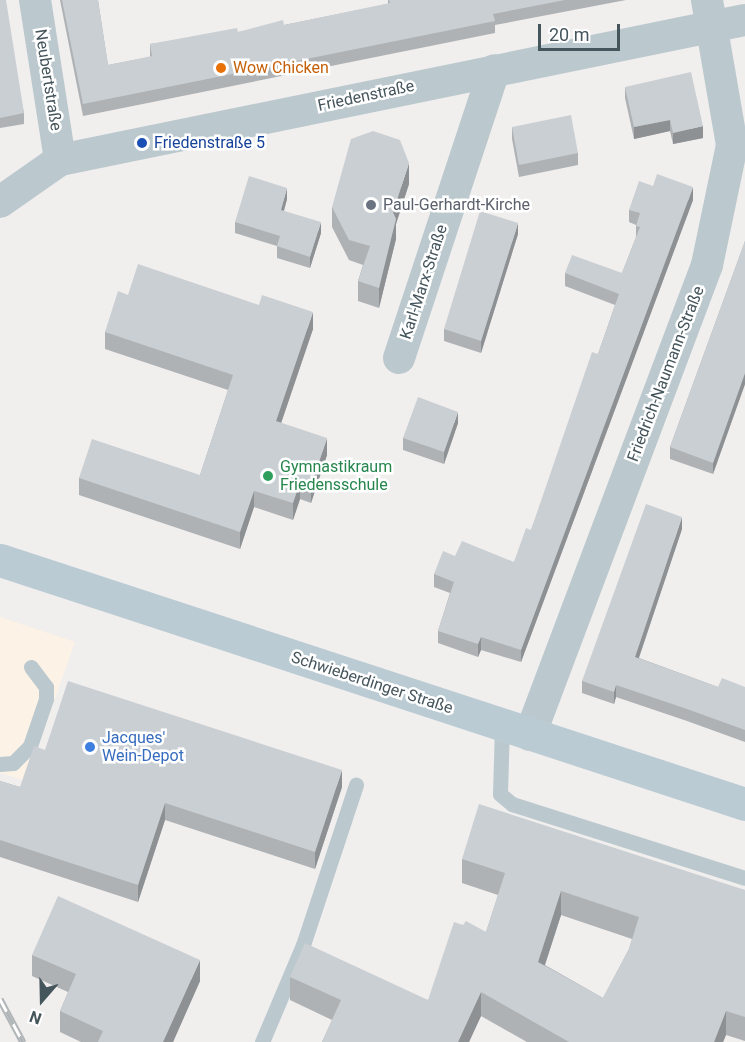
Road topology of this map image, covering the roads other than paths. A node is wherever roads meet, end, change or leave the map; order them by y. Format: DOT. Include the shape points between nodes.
graph roads {
  1 [pos="35,0"];
  2 [pos="710,13"];
  3 [pos="745,20"];
  4 [pos="494,70"];
  5 [pos="60,160"];
  6 [pos="2,198"];
  7 [pos="399,358"];
  8 [pos="0,560"];
  9 [pos="31,667"];
  10 [pos="516,730"];
  11 [pos="0,764"];
  12 [pos="356,785"];
  13 [pos="745,804"];
  14 [pos="745,878"];
  15 [pos="262,1042"];
  1 -- 5 [label="street, Neubertstraße"];
  2 -- 3 [label="street, Friedenstraße"];
  2 -- 4 [label="street, Friedenstraße"];
  2 -- 10 [label="street, Friedrich-Naumann-Straße" via="732,145 707,265"];
  4 -- 5 [label="street, Friedenstraße"];
  4 -- 7 [label="street, Karl-Marx-Straße"];
  5 -- 6 [label="street, Friedenstraße"];
  8 -- 10 [label="main road, Schwieberdinger Straße"];
  9 -- 11 [label="lane" via="46,687 46,699 30,746 13,763"];
  10 -- 13 [label="main road, Schwieberdinger Straße"];
  10 -- 14 [label="lane" via="500,794 512,804"];
  12 -- 15 [label="lane" via="303,945"];
}
